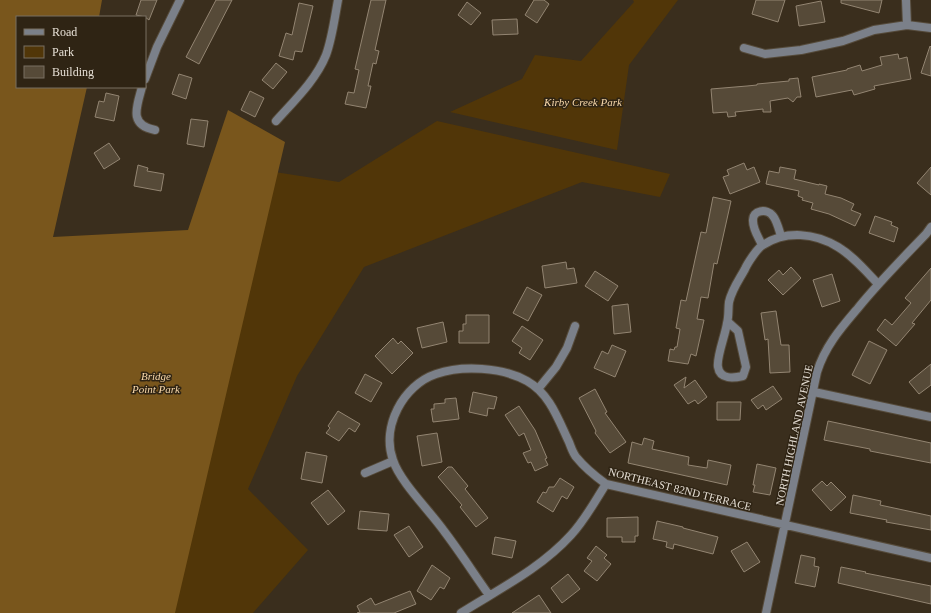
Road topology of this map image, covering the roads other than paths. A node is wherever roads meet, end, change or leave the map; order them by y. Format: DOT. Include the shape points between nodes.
graph roads {
  1 [pos="180,0"];
  2 [pos="338,0"];
  3 [pos="906,0"];
  4 [pos="906,24"];
  5 [pos="931,28"];
  6 [pos="744,48"];
  7 [pos="146,76"];
  8 [pos="142,88"];
  9 [pos="276,121"];
  10 [pos="155,130"];
  11 [pos="931,227"];
  12 [pos="781,236"];
  13 [pos="762,245"];
  14 [pos="878,284"];
  15 [pos="728,322"];
  16 [pos="575,326"];
  17 [pos="538,389"];
  18 [pos="814,392"];
  19 [pos="931,416"];
  20 [pos="393,461"];
  21 [pos="365,473"];
  22 [pos="606,484"];
  23 [pos="785,526"];
  24 [pos="931,558"];
  25 [pos="489,596"];
  26 [pos="461,613"];
  27 [pos="766,613"];
  1 -- 7 [label="street"];
  2 -- 9 [label="street" via="327,53 321,66"];
  3 -- 4 [label="street"];
  4 -- 5 [label="street"];
  4 -- 6 [label="street" via="801,50 765,54"];
  8 -- 10 [label="street" via="136,106 138,120 148,129"];
  11 -- 14 [label="street, NORTH HIGHLAND AVENUE"];
  12 -- 13 [label="street"];
  12 -- 13 [label="street" via="771,214 767,211 757,212 752,220"];
  12 -- 14 [label="street" via="801,235 826,241 848,254"];
  13 -- 15 [label="street" via="736,283 729,302"];
  14 -- 18 [label="street, NORTH HIGHLAND AVENUE" via="829,344 817,372"];
  15 -- 15 [label="street" via="718,367 721,373 734,378 743,376 746,367 738,331"];
  16 -- 17 [label="street" via="556,367"];
  17 -- 20 [label="street, NORTHEAST 82ND TERRACE" via="510,373 497,370 447,370 431,376 408,393 392,422 390,448"];
  17 -- 22 [label="street, NORTHEAST 82ND TERRACE" via="551,404 576,457"];
  18 -- 19 [label="street"];
  18 -- 23 [label="street, NORTH HIGHLAND AVENUE"];
  20 -- 21 [label="street"];
  20 -- 25 [label="street, NORTHEAST 82ND TERRACE" via="404,480 444,531"];
  22 -- 23 [label="street, NORTHEAST 82ND TERRACE"];
  22 -- 25 [label="street" via="583,520 558,549 529,572"];
  23 -- 24 [label="street, NORTHEAST 82ND TERRACE"];
  23 -- 27 [label="street, NORTH HIGHLAND AVENUE"];
  25 -- 26 [label="street"];
}
